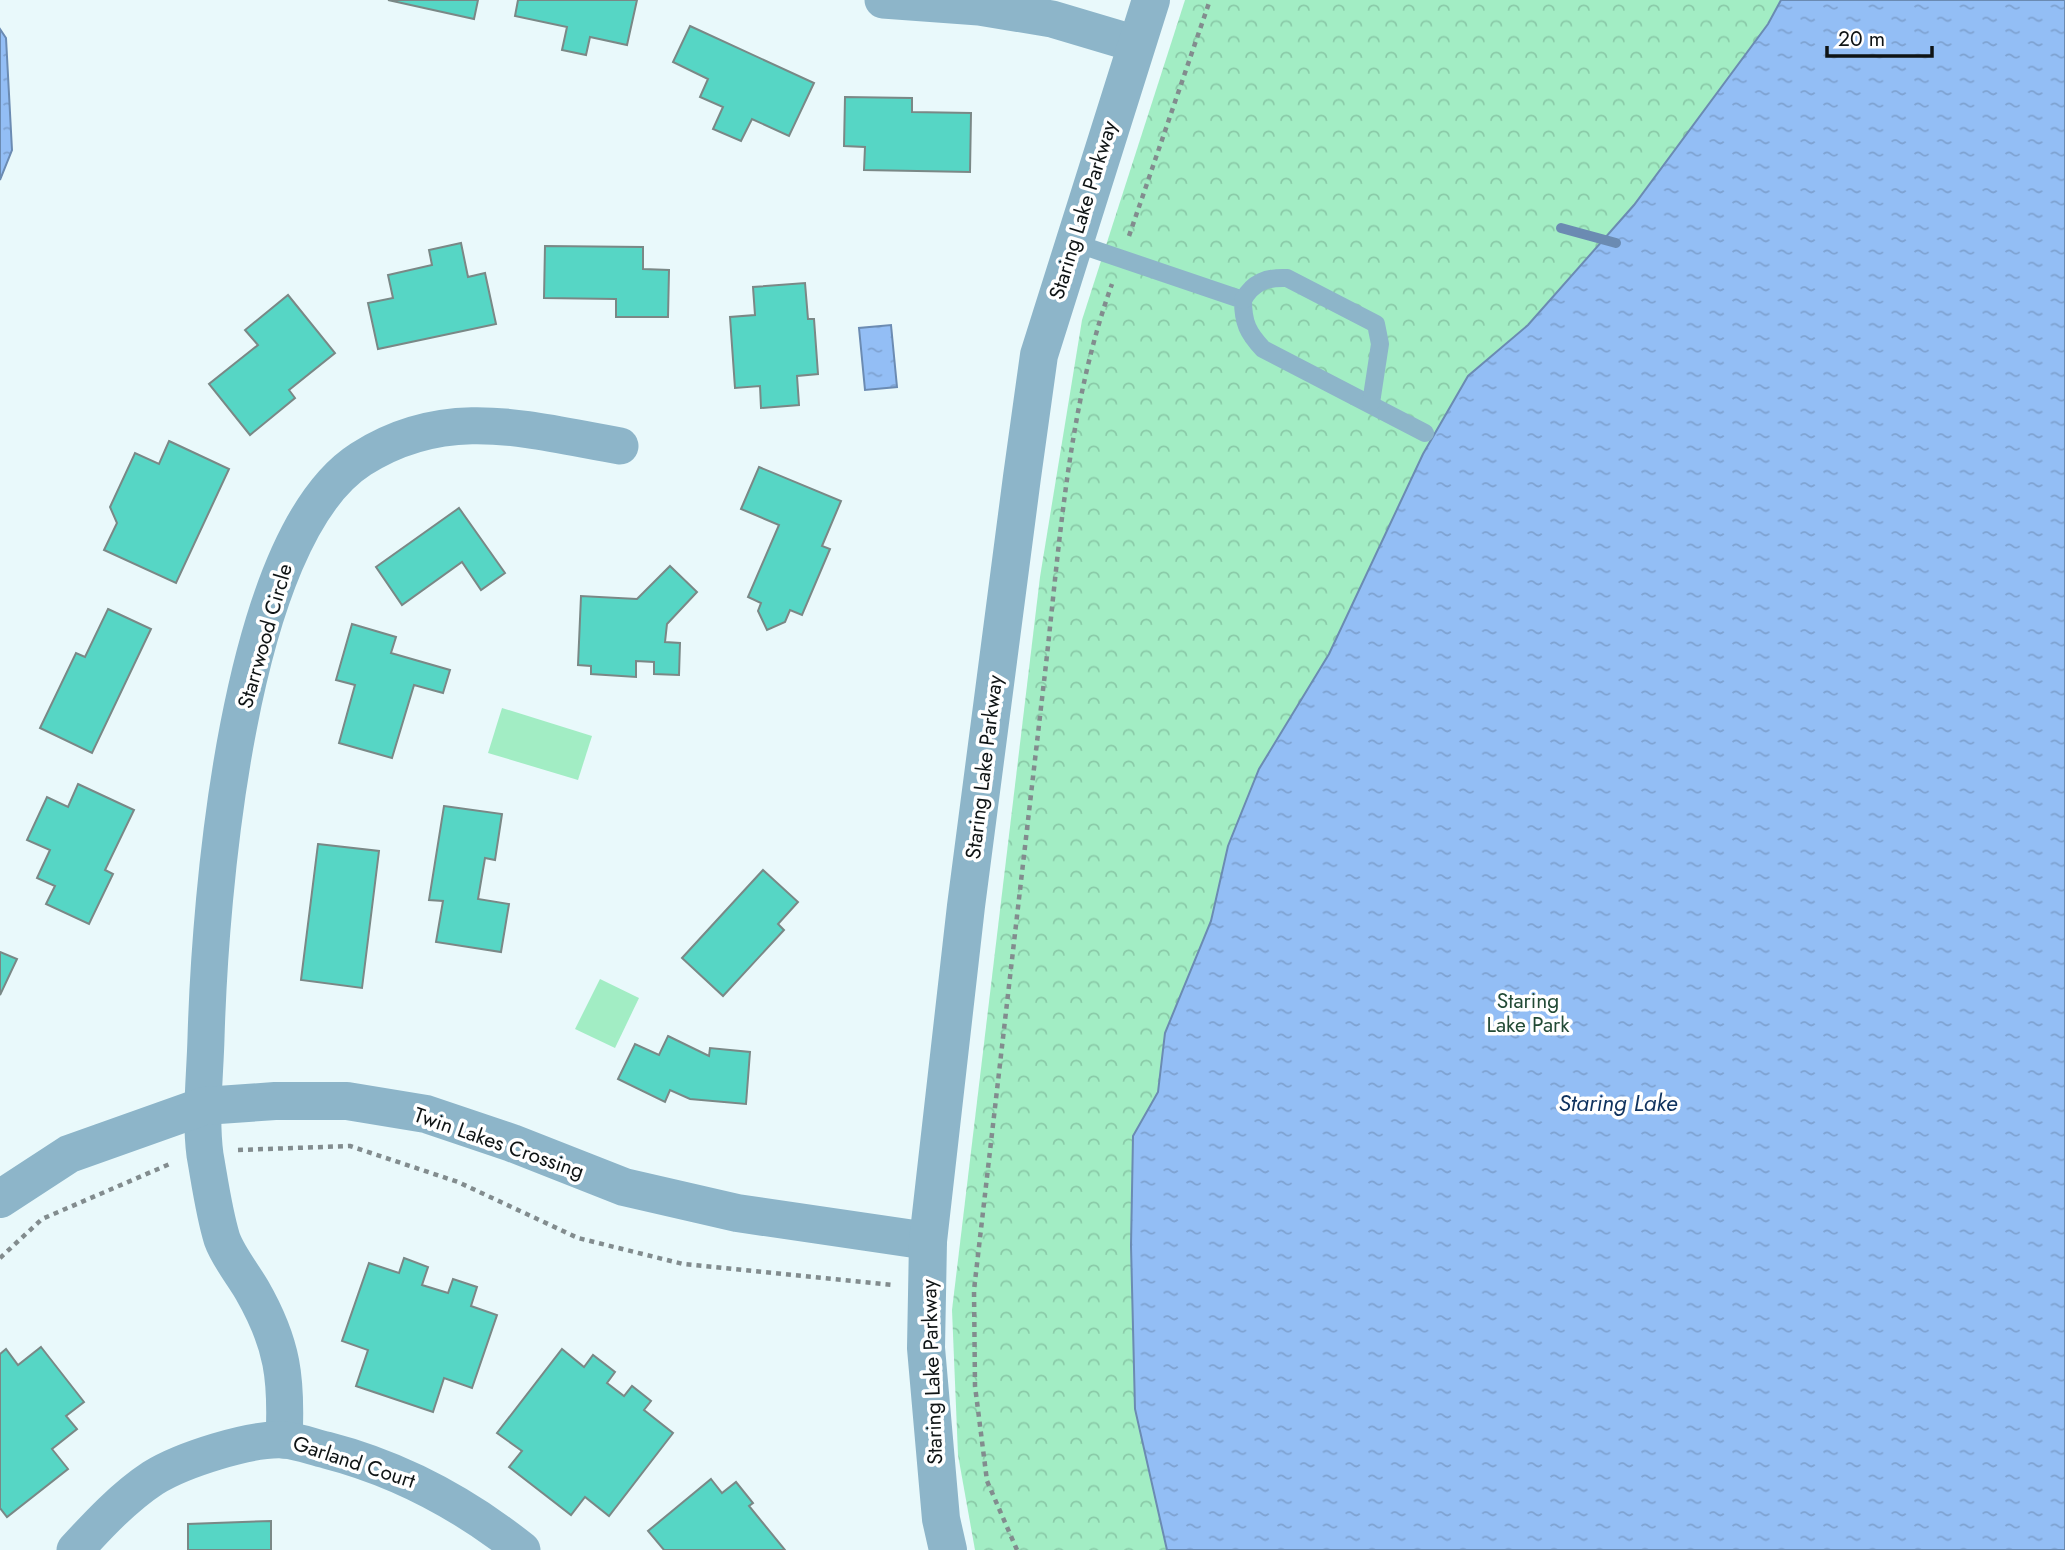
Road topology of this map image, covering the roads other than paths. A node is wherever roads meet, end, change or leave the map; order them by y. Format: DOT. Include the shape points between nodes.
graph roads {
  1 [pos="883,0"];
  2 [pos="1151,0"];
  3 [pos="1136,44"];
  4 [pos="1072,242"];
  5 [pos="1243,300"];
  6 [pos="1371,403"];
  7 [pos="1425,433"];
  8 [pos="620,446"];
  9 [pos="204,1106"];
  10 [pos="0,1199"];
  11 [pos="929,1241"];
  12 [pos="284,1440"];
  13 [pos="75,1550"];
  14 [pos="522,1550"];
  15 [pos="948,1550"];
  1 -- 3 [label="street" via="979,7 1052,19"];
  2 -- 3 [label="street, Staring Lake Parkway"];
  3 -- 4 [label="street, Staring Lake Parkway"];
  4 -- 5 [label="lane"];
  4 -- 11 [label="street, Staring Lake Parkway" via="1039,355 1021,477"];
  5 -- 6 [label="lane" via="1248,333 1263,349"];
  5 -- 6 [label="lane" via="1259,282 1287,278 1376,324 1380,344"];
  6 -- 7 [label="lane"];
  8 -- 9 [label="street, Starrwood Circle" via="496,425 447,425 399,439 360,460 324,490 296,536 269,609 237,733 220,837"];
  9 -- 10 [label="street, Twin Lakes Crossing" via="69,1154"];
  9 -- 11 [label="street, Twin Lakes Crossing" via="347,1101 426,1114 624,1187 737,1213"];
  9 -- 12 [label="street, Starrwood Circle" via="205,1151 223,1241 276,1339 286,1389"];
  11 -- 15 [label="street, Staring Lake Parkway" via="926,1348 941,1519"];
  12 -- 13 [label="street, Garland Court" via="194,1458 153,1478"];
  12 -- 14 [label="street, Garland Court" via="425,1484 486,1521"];
}
